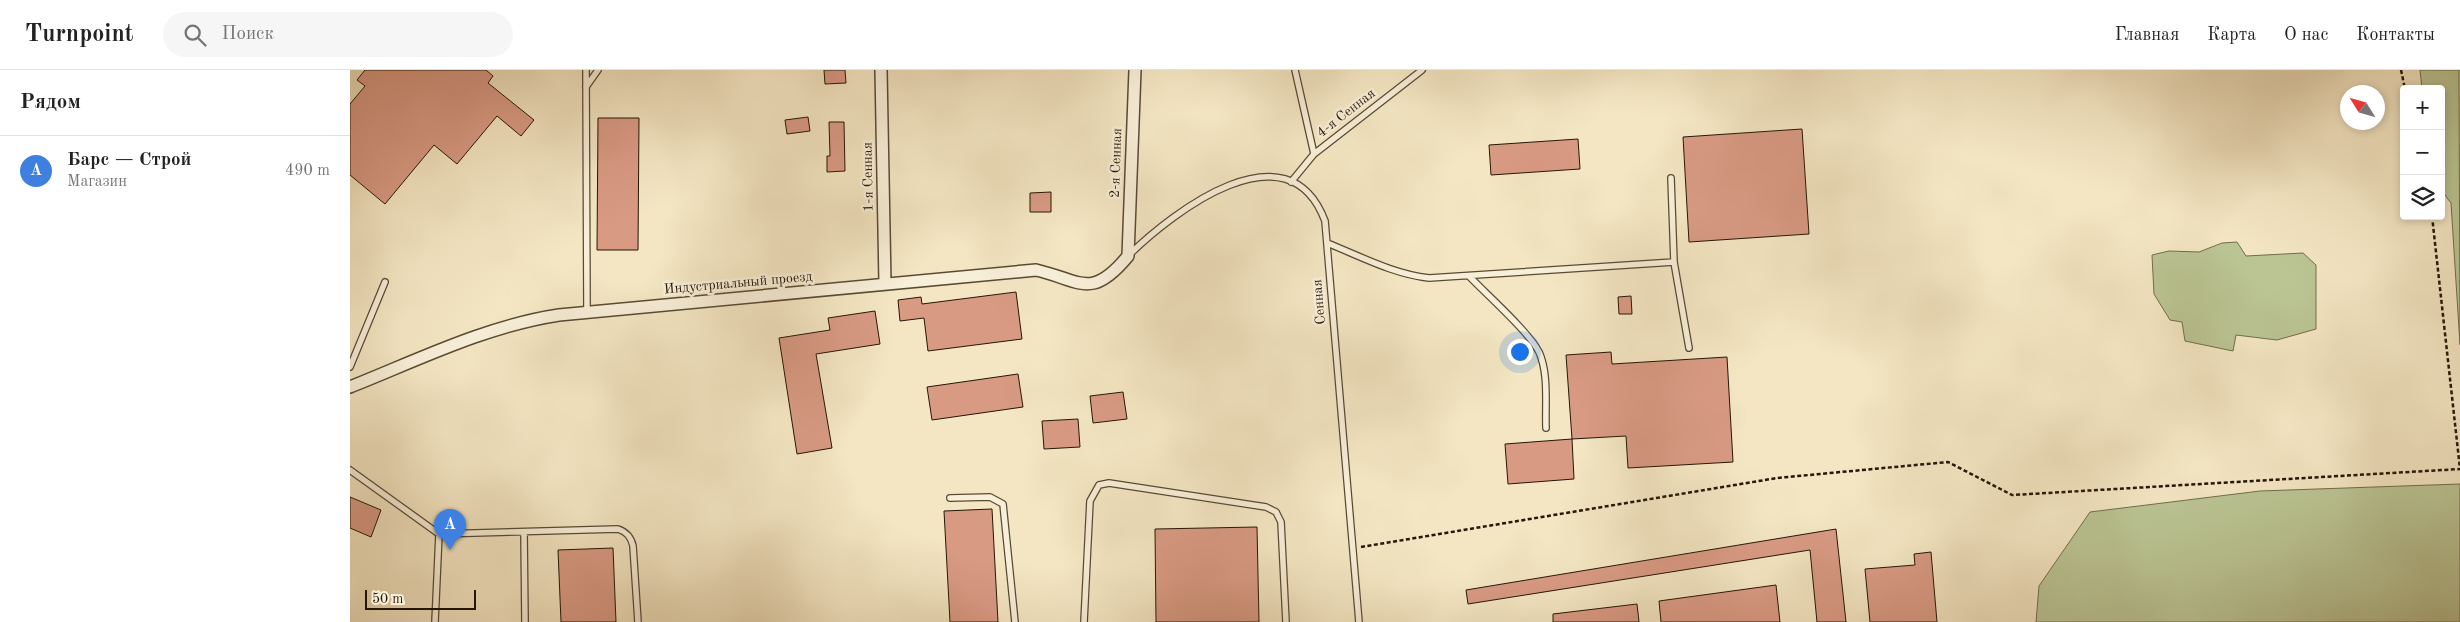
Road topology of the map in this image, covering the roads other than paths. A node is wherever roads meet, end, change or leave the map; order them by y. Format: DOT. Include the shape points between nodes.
graph roads {
  1 [pos="586,70"];
  2 [pos="598,70"];
  3 [pos="881,70"];
  4 [pos="1135,70"];
  5 [pos="1295,70"];
  6 [pos="1422,70"];
  7 [pos="586,87"];
  8 [pos="1314,154"];
  9 [pos="1671,178"];
  10 [pos="1291,182"];
  11 [pos="1327,242"];
  12 [pos="1128,256"];
  13 [pos="1674,262"];
  14 [pos="1469,276"];
  15 [pos="385,282"];
  16 [pos="885,284"];
  17 [pos="587,313"];
  18 [pos="1689,348"];
  19 [pos="350,367"];
  20 [pos="350,387"];
  21 [pos="1546,428"];
  22 [pos="350,470"];
  23 [pos="950,498"];
  24 [pos="524,532"];
  25 [pos="439,534"];
  26 [pos="435,622"];
  27 [pos="525,622"];
  28 [pos="638,622"];
  29 [pos="1015,622"];
  30 [pos="1084,622"];
  31 [pos="1286,622"];
  32 [pos="1359,622"];
  1 -- 7 [label="lane"];
  2 -- 7 [label="lane"];
  3 -- 16 [label="street, 1-я Сенная"];
  4 -- 12 [label="street, 2-я Сенная"];
  5 -- 8 [label="lane"];
  6 -- 8 [label="lane, 4-я Сенная"];
  7 -- 17 [label="lane"];
  8 -- 10 [label="lane, 4-я Сенная"];
  9 -- 13 [label="lane"];
  10 -- 11 [label="lane, Сенная" via="1318,204 1325,221"];
  10 -- 12 [label="lane, Сенная" via="1269,177 1251,178 1217,189 1180,211"];
  11 -- 14 [label="lane" via="1411,276"];
  11 -- 32 [label="lane, Сенная"];
  12 -- 16 [label="street, Индустриальный проезд" via="1120,266 1093,284 1076,283 1036,270"];
  13 -- 14 [label="lane"];
  13 -- 18 [label="lane"];
  14 -- 21 [label="lane" via="1538,352 1543,368"];
  15 -- 19 [label="lane"];
  16 -- 17 [label="street, Индустриальный проезд"];
  17 -- 20 [label="street, Индустриальный проезд" via="530,319 508,325"];
  22 -- 25 [label="lane"];
  23 -- 29 [label="lane" via="990,497 1003,504"];
  24 -- 25 [label="lane"];
  24 -- 27 [label="lane"];
  24 -- 28 [label="lane" via="624,531 633,546"];
  25 -- 26 [label="lane"];
  30 -- 31 [label="lane" via="1090,501 1099,485 1109,483 1276,512 1281,522"];
}
